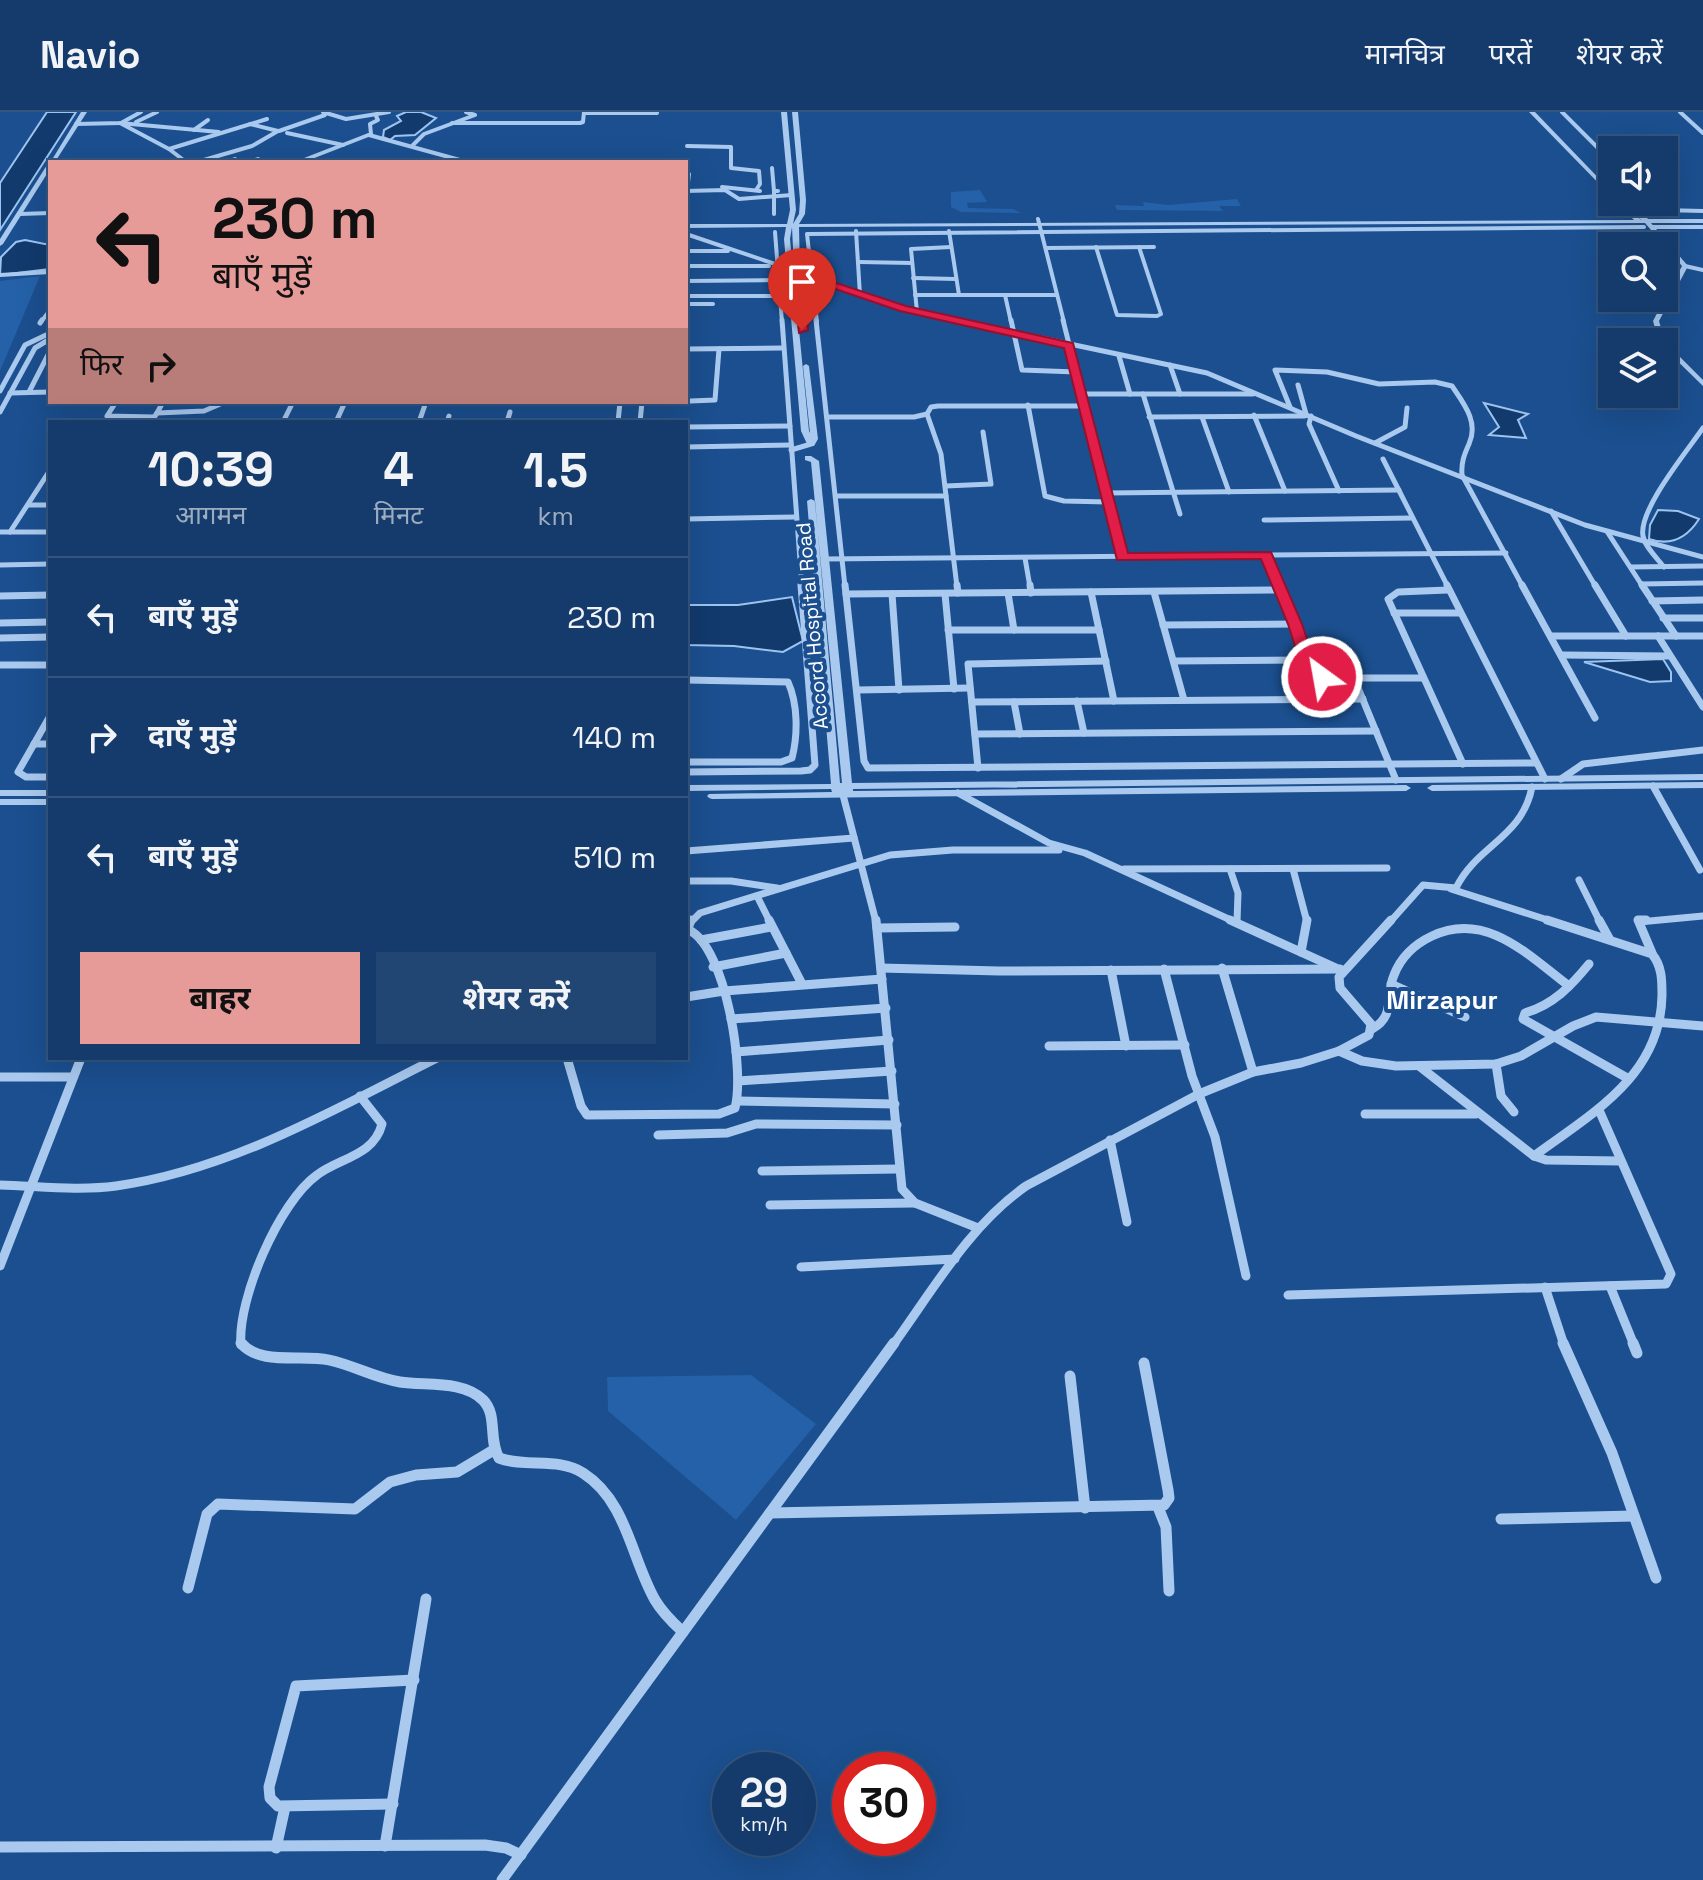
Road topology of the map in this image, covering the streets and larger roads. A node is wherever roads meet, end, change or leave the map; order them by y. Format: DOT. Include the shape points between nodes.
graph roads {
  1 [pos="84,112"];
  2 [pos="141,112"];
  3 [pos="157,112"];
  4 [pos="389,112"];
  5 [pos="466,112"];
  6 [pos="584,112"];
  7 [pos="784,112"];
  8 [pos="795,112"];
  9 [pos="1532,112"];
  10 [pos="1542,112"];
  11 [pos="1562,112"];
  12 [pos="1680,112"];
  13 [pos="657,113"];
  14 [pos="324,114"];
  15 [pos="376,116"];
  16 [pos="267,119"];
  17 [pos="208,120"];
  18 [pos="121,123"];
  19 [pos="452,123"];
  20 [pos="76,124"];
  21 [pos="134,124"];
  22 [pos="250,124"];
  23 [pos="194,130"];
  24 [pos="278,131"];
  25 [pos="219,132"];
  26 [pos="287,133"];
  27 [pos="1703,133"];
  28 [pos="369,135"];
  29 [pos="262,140"];
  30 [pos="343,145"];
  31 [pos="413,145"];
  32 [pos="687,146"];
  33 [pos="1598,148"];
  34 [pos="169,149"];
  35 [pos="53,160"];
  36 [pos="183,160"];
  37 [pos="204,160"];
  38 [pos="304,160"];
  39 [pos="461,160"];
  40 [pos="48,168"];
  41 [pos="772,168"];
  42 [pos="1598,170"];
  43 [pos="689,174"];
  44 [pos="1598,180"];
  45 [pos="688,182"];
  46 [pos="720,187"];
  47 [pos="756,190"];
  48 [pos="688,191"];
  49 [pos="774,193"];
  50 [pos="791,193"];
  51 [pos="1678,211"];
  52 [pos="1703,211"];
  53 [pos="48,213"];
  54 [pos="20,214"];
  55 [pos="774,214"];
  56 [pos="1637,216"];
  57 [pos="1640,216"];
  58 [pos="1643,221"];
  59 [pos="1703,222"];
  60 [pos="793,223"];
  61 [pos="688,224"];
  62 [pos="1039,224"];
  63 [pos="856,231"];
  64 [pos="949,231"];
  65 [pos="775,232"];
  66 [pos="1652,232"];
  67 [pos="688,235"];
  68 [pos="0,244"];
  69 [pos="951,247"];
  70 [pos="1096,247"];
  71 [pos="1139,247"];
  72 [pos="1154,247"];
  73 [pos="1046,248"];
  74 [pos="688,251"];
  75 [pos="737,251"];
  76 [pos="859,262"];
  77 [pos="912,263"];
  78 [pos="778,265"];
  79 [pos="1685,266"];
  80 [pos="688,267"];
  81 [pos="1703,270"];
  82 [pos="794,271"];
  83 [pos="48,272"];
  84 [pos="0,275"];
  85 [pos="811,277"];
  86 [pos="913,278"];
  87 [pos="956,279"];
  88 [pos="779,280"];
  89 [pos="688,281"];
  90 [pos="860,295"];
  91 [pos="915,295"];
  92 [pos="959,295"];
  93 [pos="1005,295"];
  94 [pos="1057,295"];
  95 [pos="688,296"];
  96 [pos="780,296"];
  97 [pos="688,304"];
  98 [pos="713,304"];
  99 [pos="917,312"];
  100 [pos="48,313"];
  101 [pos="40,323"];
  102 [pos="1658,328"];
  103 [pos="1014,335"];
  104 [pos="45,338"];
  105 [pos="1069,346"];
  106 [pos="782,348"];
  107 [pos="688,349"];
  108 [pos="719,349"];
  109 [pos="48,355"];
  110 [pos="1119,356"];
  111 [pos="1678,360"];
  112 [pos="1678,364"];
  113 [pos="1170,365"];
  114 [pos="41,367"];
  115 [pos="24,368"];
  116 [pos="1076,372"];
  117 [pos="1298,385"];
  118 [pos="1703,386"];
  119 [pos="0,391"];
  120 [pos="29,392"];
  121 [pos="48,392"];
  122 [pos="10,393"];
  123 [pos="1082,394"];
  124 [pos="1130,394"];
  125 [pos="1143,394"];
  126 [pos="1180,394"];
  127 [pos="1258,394"];
  128 [pos="688,401"];
  129 [pos="115,404"];
  130 [pos="223,404"];
  131 [pos="1028,405"];
  132 [pos="1085,406"];
  133 [pos="1290,407"];
  134 [pos="1407,408"];
  135 [pos="219,409"];
  136 [pos="0,412"];
  137 [pos="510,412"];
  138 [pos="927,414"];
  139 [pos="1254,415"];
  140 [pos="1308,415"];
  141 [pos="828,417"];
  142 [pos="1149,417"];
  143 [pos="1202,417"];
  144 [pos="154,418"];
  145 [pos="212,420"];
  146 [pos="508,420"];
  147 [pos="790,426"];
  148 [pos="688,427"];
  149 [pos="1703,428"];
  150 [pos="983,432"];
  151 [pos="1375,443"];
  152 [pos="811,444"];
  153 [pos="688,447"];
  154 [pos="791,449"];
  155 [pos="808,458"];
  156 [pos="1383,459"];
  157 [pos="48,473"];
  158 [pos="1462,475"];
  159 [pos="946,486"];
  160 [pos="39,487"];
  161 [pos="48,487"];
  162 [pos="1399,490"];
  163 [pos="1285,491"];
  164 [pos="1339,491"];
  165 [pos="1174,492"];
  166 [pos="1229,492"];
  167 [pos="1106,493"];
  168 [pos="836,496"];
  169 [pos="946,496"];
  170 [pos="1108,502"];
  171 [pos="28,505"];
  172 [pos="48,505"];
  173 [pos="1550,511"];
  174 [pos="1180,514"];
  175 [pos="796,517"];
  176 [pos="1412,518"];
  177 [pos="688,519"];
  178 [pos="1264,520"];
  179 [pos="0,532"];
  180 [pos="10,532"];
  181 [pos="48,532"];
  182 [pos="1608,532"];
  183 [pos="1646,541"];
  184 [pos="1506,553"];
  185 [pos="1688,553"];
  186 [pos="1430,554"];
  187 [pos="1266,555"];
  188 [pos="1122,557"];
  189 [pos="1703,557"];
  190 [pos="954,558"];
  191 [pos="1025,558"];
  192 [pos="824,559"];
  193 [pos="841,559"];
  194 [pos="48,564"];
  195 [pos="0,565"];
  196 [pos="1699,566"];
  197 [pos="1631,567"];
  198 [pos="1664,567"];
  199 [pos="1703,583"];
  200 [pos="1641,584"];
  201 [pos="1281,590"];
  202 [pos="1448,590"];
  203 [pos="1091,592"];
  204 [pos="1154,592"];
  205 [pos="958,593"];
  206 [pos="1008,593"];
  207 [pos="1031,593"];
  208 [pos="846,594"];
  209 [pos="892,594"];
  210 [pos="945,594"];
  211 [pos="48,595"];
  212 [pos="0,596"];
  213 [pos="1703,600"];
  214 [pos="1652,601"];
  215 [pos="1394,613"];
  216 [pos="1459,613"];
  217 [pos="1663,618"];
  218 [pos="1703,618"];
  219 [pos="48,622"];
  220 [pos="0,623"];
  221 [pos="1295,624"];
  222 [pos="1163,625"];
  223 [pos="948,630"];
  224 [pos="1014,630"];
  225 [pos="1099,630"];
  226 [pos="1552,636"];
  227 [pos="1626,636"];
  228 [pos="1658,636"];
  229 [pos="1676,636"];
  230 [pos="1703,636"];
  231 [pos="48,637"];
  232 [pos="0,638"];
  233 [pos="1563,655"];
  234 [pos="1669,656"];
  235 [pos="1307,660"];
  236 [pos="1106,661"];
  237 [pos="1174,661"];
  238 [pos="0,665"];
  239 [pos="48,665"];
  240 [pos="1354,678"];
  241 [pos="1423,678"];
  242 [pos="688,680"];
  243 [pos="970,688"];
  244 [pos="954,689"];
  245 [pos="857,690"];
  246 [pos="899,690"];
  247 [pos="1363,699"];
  248 [pos="1184,700"];
  249 [pos="1077,701"];
  250 [pos="1114,701"];
  251 [pos="972,702"];
  252 [pos="1014,702"];
  253 [pos="1703,707"];
  254 [pos="1595,718"];
  255 [pos="48,720"];
  256 [pos="1376,731"];
  257 [pos="1084,733"];
  258 [pos="975,734"];
  259 [pos="1020,734"];
  260 [pos="34,744"];
  261 [pos="48,744"];
  262 [pos="1703,750"];
  263 [pos="690,762"];
  264 [pos="705,762"];
  265 [pos="1535,763"];
  266 [pos="1463,764"];
  267 [pos="1390,765"];
  268 [pos="978,768"];
  269 [pos="704,771"];
  270 [pos="689,772"];
  271 [pos="48,777"];
  272 [pos="1703,777"];
  273 [pos="1545,779"];
  274 [pos="1561,779"];
  275 [pos="1396,780"];
  276 [pos="1703,785"];
  277 [pos="1653,786"];
  278 [pos="1532,787"];
  279 [pos="688,788"];
  280 [pos="842,791"];
  281 [pos="0,793"];
  282 [pos="48,793"];
  283 [pos="958,793"];
  284 [pos="688,796"];
  285 [pos="0,802"];
  286 [pos="48,802"];
  287 [pos="854,838"];
  288 [pos="1076,850"];
  289 [pos="688,851"];
  290 [pos="860,862"];
  291 [pos="1387,868"];
  292 [pos="1119,869"];
  293 [pos="1230,869"];
  294 [pos="1293,869"];
  295 [pos="1700,870"];
  296 [pos="1579,880"];
  297 [pos="688,881"];
  298 [pos="780,889"];
  299 [pos="1451,889"];
  300 [pos="757,896"];
  301 [pos="1700,916"];
  302 [pos="1237,922"];
  303 [pos="1703,926"];
  304 [pos="771,927"];
  305 [pos="955,927"];
  306 [pos="688,928"];
  307 [pos="877,928"];
  308 [pos="701,940"];
  309 [pos="1610,940"];
  310 [pos="1301,952"];
  311 [pos="786,953"];
  312 [pos="1652,954"];
  313 [pos="1589,964"];
  314 [pos="713,967"];
  315 [pos="881,968"];
  316 [pos="1222,968"];
  317 [pos="1164,969"];
  318 [pos="1111,970"];
  319 [pos="1342,970"];
  320 [pos="882,979"];
  321 [pos="802,984"];
  322 [pos="1391,984"];
  323 [pos="1569,986"];
  324 [pos="724,991"];
  325 [pos="688,997"];
  326 [pos="886,1008"];
  327 [pos="1465,1017"];
  328 [pos="731,1019"];
  329 [pos="1659,1021"];
  330 [pos="1703,1026"];
  331 [pos="1372,1029"];
  332 [pos="1552,1038"];
  333 [pos="889,1040"];
  334 [pos="1185,1045"];
  335 [pos="1049,1046"];
  336 [pos="1126,1046"];
  337 [pos="1339,1051"];
  338 [pos="736,1052"];
  339 [pos="80,1060"];
  340 [pos="433,1060"];
  341 [pos="568,1060"];
  342 [pos="1496,1064"];
  343 [pos="1418,1066"];
  344 [pos="892,1071"];
  345 [pos="1253,1072"];
  346 [pos="0,1077"];
  347 [pos="73,1077"];
  348 [pos="1629,1079"];
  349 [pos="738,1081"];
  350 [pos="1199,1094"];
  351 [pos="360,1096"];
  352 [pos="738,1101"];
  353 [pos="895,1104"];
  354 [pos="1599,1110"];
  355 [pos="1514,1112"];
  356 [pos="1365,1114"];
  357 [pos="1478,1114"];
  358 [pos="897,1125"];
  359 [pos="658,1135"];
  360 [pos="1110,1140"];
  361 [pos="1534,1156"];
  362 [pos="1621,1161"];
  363 [pos="898,1169"];
  364 [pos="762,1171"];
  365 [pos="0,1185"];
  366 [pos="34,1185"];
  367 [pos="915,1203"];
  368 [pos="770,1205"];
  369 [pos="1127,1222"];
  370 [pos="978,1228"];
  371 [pos="955,1259"];
  372 [pos="0,1266"];
  373 [pos="801,1267"];
  374 [pos="1246,1276"];
  375 [pos="1610,1286"];
  376 [pos="1545,1287"];
  377 [pos="1288,1295"];
  378 [pos="1637,1353"];
  379 [pos="1144,1363"];
  380 [pos="1070,1376"];
  381 [pos="492,1451"];
  382 [pos="1158,1507"];
  383 [pos="1085,1508"];
  384 [pos="770,1513"];
  385 [pos="1634,1516"];
  386 [pos="1501,1519"];
  387 [pos="1656,1578"];
  388 [pos="188,1588"];
  389 [pos="1169,1591"];
  390 [pos="426,1599"];
  391 [pos="683,1632"];
  392 [pos="414,1680"];
  393 [pos="393,1804"];
  394 [pos="285,1807"];
  395 [pos="385,1846"];
  396 [pos="0,1847"];
  397 [pos="276,1848"];
  398 [pos="521,1855"];
  399 [pos="502,1880"];
  1 -- 20 [label="street"];
  2 -- 18 [label="street"];
  3 -- 21 [label="street"];
  4 -- 15 [label="street"];
  5 -- 19 [label="street" via="475,115"];
  6 -- 13 [label="street"];
  6 -- 19 [label="street" via="580,123"];
  7 -- 50 [label="street"];
  8 -- 60 [label="street" via="803,200"];
  9 -- 44 [label="street"];
  10 -- 42 [label="street"];
  11 -- 33 [label="street"];
  12 -- 27 [label="street"];
  14 -- 15 [label="street"];
  14 -- 24 [label="street"];
  15 -- 28 [label="street"];
  16 -- 22 [label="street"];
  17 -- 23 [label="street"];
  18 -- 20 [label="street"];
  18 -- 21 [label="street"];
  18 -- 34 [label="street"];
  19 -- 31 [label="street" via="424,134"];
  20 -- 35 [label="street"];
  21 -- 23 [label="street"];
  22 -- 24 [label="street"];
  22 -- 25 [label="street"];
  23 -- 25 [label="street"];
  24 -- 26 [label="street"];
  24 -- 29 [label="street"];
  25 -- 34 [label="street"];
  26 -- 29 [label="street"];
  26 -- 30 [label="street"];
  28 -- 30 [label="street"];
  28 -- 31 [label="street"];
  29 -- 37 [label="street"];
  30 -- 38 [label="street"];
  31 -- 39 [label="street"];
  32 -- 47 [label="street" via="732,148 731,168 760,172"];
  34 -- 36 [label="street"];
  40 -- 54 [label="street"];
  41 -- 49 [label="street"];
  43 -- 45 [label="street"];
  46 -- 47 [label="street"];
  47 -- 49 [label="street"];
  48 -- 49 [label="street" via="725,190 739,199"];
  49 -- 50 [label="street"];
  49 -- 55 [label="street"];
  50 -- 60 [label="street"];
  51 -- 52 [label="street"];
  53 -- 54 [label="street"];
  54 -- 68 [label="street"];
  56 -- 58 [label="street"];
  57 -- 58 [label="street"];
  58 -- 59 [label="street"];
  58 -- 62 [label="street"];
  58 -- 66 [label="street"];
  58 -- 79 [label="street"];
  60 -- 61 [label="street"];
  60 -- 62 [label="street"];
  60 -- 82 [label="street"];
  62 -- 64 [label="street"];
  62 -- 73 [label="street"];
  63 -- 64 [label="street"];
  63 -- 76 [label="street"];
  63 -- 85 [label="street" via="807,233"];
  64 -- 69 [label="street"];
  65 -- 78 [label="street"];
  67 -- 75 [label="street"];
  69 -- 77 [label="street" via="911,249"];
  69 -- 87 [label="street"];
  70 -- 71 [label="street"];
  70 -- 71 [label="street" via="1117,315 1157,316 1161,314"];
  70 -- 73 [label="street"];
  71 -- 72 [label="street"];
  73 -- 94 [label="street"];
  74 -- 75 [label="street"];
  75 -- 78 [label="street"];
  76 -- 77 [label="street"];
  76 -- 90 [label="street"];
  77 -- 86 [label="street"];
  78 -- 80 [label="street"];
  78 -- 82 [label="street"];
  78 -- 88 [label="street"];
  79 -- 81 [label="street"];
  79 -- 102 [label="street" via="1656,321"];
  82 -- 85 [label="street"];
  82 -- 152 [label="street" via="805,431"];
  83 -- 84 [label="street"];
  85 -- 90 [label="street"];
  85 -- 141 [label="street"];
  86 -- 87 [label="street"];
  86 -- 91 [label="street"];
  87 -- 92 [label="street"];
  88 -- 89 [label="street"];
  88 -- 96 [label="street"];
  90 -- 99 [label="street"];
  91 -- 92 [label="street"];
  91 -- 99 [label="street"];
  92 -- 93 [label="street"];
  93 -- 94 [label="street"];
  93 -- 103 [label="street"];
  94 -- 105 [label="street"];
  95 -- 96 [label="street"];
  96 -- 106 [label="street"];
  97 -- 98 [label="street"];
  99 -- 103 [label="street"];
  100 -- 101 [label="street"];
  103 -- 105 [label="street"];
  103 -- 116 [label="street" via="1024,371"];
  104 -- 115 [label="street"];
  104 -- 119 [label="street" via="25,345"];
  105 -- 110 [label="street"];
  105 -- 116 [label="street"];
  106 -- 108 [label="street"];
  106 -- 147 [label="street"];
  107 -- 108 [label="street"];
  108 -- 128 [label="street" via="715,400"];
  109 -- 114 [label="street"];
  110 -- 113 [label="street"];
  110 -- 124 [label="street"];
  111 -- 118 [label="street"];
  112 -- 118 [label="street"];
  113 -- 126 [label="street"];
  113 -- 127 [label="street"];
  114 -- 115 [label="street"];
  114 -- 120 [label="street"];
  115 -- 122 [label="street"];
  116 -- 123 [label="street"];
  117 -- 140 [label="street"];
  120 -- 121 [label="street"];
  120 -- 122 [label="street"];
  122 -- 136 [label="street"];
  123 -- 124 [label="street"];
  123 -- 132 [label="street"];
  124 -- 125 [label="street"];
  125 -- 126 [label="street"];
  125 -- 142 [label="street"];
  126 -- 127 [label="street"];
  127 -- 133 [label="street"];
  129 -- 144 [label="street" via="107,416"];
  130 -- 135 [label="street"];
  131 -- 132 [label="street"];
  131 -- 138 [label="street" via="938,406"];
  131 -- 170 [label="street" via="1045,496"];
  132 -- 167 [label="street"];
  133 -- 140 [label="street"];
  133 -- 158 [label="street" via="1275,370 1327,372 1379,384 1449,385 1472,423"];
  134 -- 151 [label="street" via="1405,427"];
  135 -- 144 [label="street"];
  135 -- 145 [label="street"];
  137 -- 146 [label="street"];
  138 -- 141 [label="street"];
  138 -- 159 [label="street" via="940,447"];
  139 -- 140 [label="street"];
  139 -- 143 [label="street"];
  139 -- 163 [label="street"];
  140 -- 151 [label="street"];
  140 -- 164 [label="street"];
  141 -- 168 [label="street"];
  142 -- 143 [label="street"];
  142 -- 165 [label="street"];
  143 -- 166 [label="street"];
  147 -- 148 [label="street"];
  147 -- 154 [label="street"];
  149 -- 183 [label="street" via="1646,517"];
  150 -- 159 [label="street" via="991,484"];
  151 -- 158 [label="street"];
  152 -- 154 [label="street"];
  153 -- 154 [label="street"];
  154 -- 155 [label="street"];
  154 -- 175 [label="street"];
  155 -- 192 [label="street, Accord Hospital Road" via="815,461"];
  155 -- 280 [label="street"];
  156 -- 162 [label="street"];
  157 -- 160 [label="street"];
  158 -- 173 [label="street"];
  158 -- 184 [label="street"];
  159 -- 169 [label="street"];
  160 -- 161 [label="street"];
  160 -- 171 [label="street"];
  162 -- 164 [label="street"];
  162 -- 176 [label="street"];
  163 -- 164 [label="street"];
  163 -- 166 [label="street"];
  165 -- 166 [label="street"];
  165 -- 167 [label="street"];
  165 -- 174 [label="street"];
  167 -- 170 [label="street"];
  168 -- 169 [label="street"];
  168 -- 193 [label="street"];
  169 -- 190 [label="street"];
  170 -- 188 [label="street"];
  171 -- 172 [label="street"];
  171 -- 180 [label="street"];
  173 -- 182 [label="street"];
  173 -- 227 [label="street"];
  175 -- 177 [label="street"];
  175 -- 269 [label="street" via="815,765 801,771"];
  176 -- 178 [label="street"];
  176 -- 186 [label="street"];
  179 -- 180 [label="street"];
  180 -- 181 [label="street"];
  182 -- 183 [label="street"];
  182 -- 197 [label="street"];
  183 -- 185 [label="street"];
  183 -- 198 [label="street"];
  184 -- 186 [label="street"];
  184 -- 226 [label="street"];
  185 -- 189 [label="street"];
  185 -- 196 [label="street"];
  186 -- 187 [label="street"];
  186 -- 202 [label="street"];
  187 -- 188 [label="street"];
  187 -- 201 [label="street"];
  188 -- 191 [label="street"];
  190 -- 191 [label="street"];
  190 -- 193 [label="street"];
  190 -- 205 [label="street"];
  191 -- 207 [label="street"];
  192 -- 193 [label="street"];
  192 -- 280 [label="street, Accord Hospital Road"];
  193 -- 208 [label="street"];
  194 -- 195 [label="street"];
  196 -- 198 [label="street"];
  197 -- 198 [label="street"];
  197 -- 200 [label="street"];
  199 -- 200 [label="street"];
  200 -- 214 [label="street"];
  201 -- 204 [label="street"];
  201 -- 221 [label="street"];
  202 -- 215 [label="street" via="1393,593 1388,599"];
  202 -- 216 [label="street"];
  203 -- 204 [label="street"];
  203 -- 207 [label="street"];
  203 -- 225 [label="street"];
  204 -- 222 [label="street"];
  205 -- 206 [label="street"];
  205 -- 210 [label="street"];
  206 -- 207 [label="street"];
  206 -- 224 [label="street"];
  208 -- 209 [label="street"];
  208 -- 245 [label="street"];
  209 -- 210 [label="street"];
  209 -- 246 [label="street"];
  210 -- 223 [label="street"];
  211 -- 212 [label="street"];
  213 -- 214 [label="street"];
  214 -- 217 [label="street"];
  215 -- 216 [label="street"];
  215 -- 241 [label="street"];
  216 -- 265 [label="street"];
  217 -- 218 [label="street"];
  217 -- 229 [label="street"];
  219 -- 220 [label="street"];
  221 -- 222 [label="street"];
  221 -- 235 [label="street"];
  222 -- 237 [label="street"];
  223 -- 224 [label="street"];
  223 -- 244 [label="street"];
  224 -- 225 [label="street"];
  225 -- 236 [label="street"];
  226 -- 227 [label="street"];
  226 -- 233 [label="street"];
  227 -- 228 [label="street"];
  228 -- 229 [label="street"];
  228 -- 234 [label="street"];
  229 -- 230 [label="street"];
  231 -- 232 [label="street"];
  233 -- 234 [label="street"];
  233 -- 254 [label="street"];
  234 -- 253 [label="street"];
  235 -- 237 [label="street"];
  235 -- 240 [label="street" via="1316,676"];
  236 -- 243 [label="street" via="970,662"];
  236 -- 250 [label="street"];
  237 -- 248 [label="street"];
  238 -- 239 [label="street"];
  240 -- 241 [label="street"];
  240 -- 247 [label="street"];
  241 -- 266 [label="street"];
  242 -- 264 [label="street" via="784,680 792,686 792,758"];
  243 -- 244 [label="street"];
  243 -- 251 [label="street"];
  244 -- 246 [label="street"];
  245 -- 246 [label="street"];
  245 -- 268 [label="street" via="868,768"];
  247 -- 248 [label="street"];
  247 -- 256 [label="street"];
  248 -- 250 [label="street"];
  249 -- 250 [label="street"];
  249 -- 252 [label="street"];
  249 -- 257 [label="street"];
  251 -- 252 [label="street"];
  251 -- 258 [label="street"];
  252 -- 259 [label="street"];
  255 -- 260 [label="street"];
  256 -- 257 [label="street"];
  256 -- 267 [label="street"];
  257 -- 259 [label="street"];
  258 -- 259 [label="street"];
  258 -- 268 [label="street"];
  260 -- 261 [label="street"];
  260 -- 271 [label="street" via="19,775"];
  262 -- 274 [label="street" via="1583,764"];
  263 -- 264 [label="street"];
  263 -- 270 [label="street"];
  264 -- 269 [label="street"];
  265 -- 266 [label="street"];
  265 -- 273 [label="street"];
  266 -- 267 [label="street"];
  267 -- 268 [label="street"];
  267 -- 275 [label="street"];
  269 -- 270 [label="street"];
  272 -- 274 [label="street"];
  273 -- 274 [label="street"];
  273 -- 275 [label="street"];
  275 -- 280 [label="street"];
  276 -- 277 [label="street"];
  277 -- 278 [label="street"];
  277 -- 295 [label="street"];
  278 -- 283 [label="street"];
  278 -- 299 [label="street" via="1524,816"];
  279 -- 280 [label="street"];
  280 -- 283 [label="street"];
  280 -- 284 [label="street"];
  280 -- 287 [label="street"];
  281 -- 282 [label="street"];
  283 -- 288 [label="street" via="1028,833"];
  285 -- 286 [label="street"];
  287 -- 289 [label="street"];
  287 -- 290 [label="street"];
  288 -- 290 [label="street" via="920,851"];
  288 -- 292 [label="street"];
  290 -- 298 [label="street"];
  290 -- 307 [label="street"];
  291 -- 294 [label="street"];
  292 -- 293 [label="street"];
  292 -- 302 [label="street"];
  293 -- 294 [label="street"];
  293 -- 302 [label="street" via="1238,893"];
  294 -- 310 [label="street" via="1308,924"];
  296 -- 309 [label="street"];
  297 -- 298 [label="street"];
  298 -- 300 [label="street"];
  299 -- 309 [label="street"];
  299 -- 319 [label="street" via="1423,885"];
  300 -- 304 [label="street"];
  300 -- 306 [label="street" via="700,913"];
  301 -- 303 [label="street"];
  301 -- 312 [label="street" via="1638,920"];
  302 -- 310 [label="street"];
  304 -- 308 [label="street"];
  304 -- 311 [label="street"];
  305 -- 307 [label="street"];
  306 -- 308 [label="street"];
  307 -- 315 [label="street"];
  308 -- 314 [label="street"];
  309 -- 312 [label="street"];
  310 -- 319 [label="street"];
  311 -- 314 [label="street"];
  311 -- 321 [label="street"];
  312 -- 329 [label="street" via="1661,973"];
  313 -- 323 [label="street"];
  314 -- 324 [label="street"];
  315 -- 318 [label="street"];
  315 -- 320 [label="street"];
  316 -- 317 [label="street"];
  316 -- 319 [label="street"];
  316 -- 345 [label="street"];
  317 -- 318 [label="street"];
  317 -- 334 [label="street"];
  318 -- 336 [label="street"];
  319 -- 331 [label="street" via="1340,988"];
  320 -- 321 [label="street"];
  320 -- 326 [label="street"];
  321 -- 324 [label="street"];
  322 -- 323 [label="street" via="1410,952 1429,937 1466,929 1498,935"];
  322 -- 327 [label="street"];
  322 -- 331 [label="street" via="1390,1014"];
  323 -- 332 [label="street" via="1522,1016"];
  324 -- 325 [label="street"];
  324 -- 328 [label="street"];
  326 -- 328 [label="street"];
  326 -- 333 [label="street"];
  328 -- 338 [label="street"];
  329 -- 330 [label="street"];
  329 -- 332 [label="street" via="1596,1017"];
  329 -- 348 [label="street"];
  331 -- 337 [label="street"];
  332 -- 342 [label="street"];
  332 -- 348 [label="street"];
  333 -- 338 [label="street"];
  333 -- 344 [label="street"];
  334 -- 336 [label="street"];
  334 -- 350 [label="street"];
  335 -- 336 [label="street"];
  337 -- 343 [label="street" via="1373,1064"];
  337 -- 345 [label="street"];
  338 -- 349 [label="street"];
  339 -- 347 [label="street"];
  340 -- 351 [label="street"];
  341 -- 352 [label="street" via="587,1115 726,1113"];
  342 -- 343 [label="street"];
  342 -- 355 [label="street" via="1499,1096"];
  343 -- 357 [label="street"];
  344 -- 349 [label="street"];
  344 -- 353 [label="street"];
  345 -- 350 [label="street"];
  346 -- 347 [label="street"];
  347 -- 366 [label="street"];
  348 -- 354 [label="street"];
  349 -- 352 [label="street"];
  350 -- 360 [label="street"];
  350 -- 374 [label="street" via="1213,1128"];
  351 -- 366 [label="street" via="275,1137 179,1170 118,1186"];
  351 -- 381 [label="street" via="382,1124 381,1132 368,1146 317,1174 292,1204 251,1286 241,1345 260,1355 319,1358 394,1381 471,1393 491,1410"];
  352 -- 353 [label="street"];
  353 -- 358 [label="street"];
  354 -- 361 [label="street"];
  354 -- 362 [label="street"];
  356 -- 357 [label="street"];
  357 -- 361 [label="street"];
  358 -- 359 [label="street" via="756,1124 727,1133"];
  358 -- 363 [label="street"];
  360 -- 369 [label="street"];
  360 -- 370 [label="street" via="1026,1186"];
  361 -- 362 [label="street"];
  362 -- 375 [label="street" via="1671,1274 1666,1284"];
  363 -- 364 [label="street"];
  363 -- 367 [label="street" via="902,1189"];
  365 -- 366 [label="street"];
  366 -- 372 [label="street"];
  367 -- 368 [label="street"];
  367 -- 370 [label="street"];
  370 -- 371 [label="street"];
  371 -- 373 [label="street"];
  371 -- 384 [label="street"];
  375 -- 376 [label="street"];
  375 -- 378 [label="street"];
  376 -- 377 [label="street"];
  376 -- 385 [label="street" via="1555,1324"];
  379 -- 382 [label="street" via="1168,1490 1167,1503"];
  380 -- 383 [label="street"];
  381 -- 388 [label="street" via="457,1472 390,1482 355,1509 218,1504 207,1514"];
  381 -- 391 [label="street" via="506,1462 568,1467 596,1485 630,1534 660,1610"];
  382 -- 383 [label="street"];
  382 -- 389 [label="street" via="1166,1527"];
  383 -- 384 [label="street"];
  384 -- 391 [label="street"];
  385 -- 386 [label="street"];
  385 -- 387 [label="street"];
  390 -- 392 [label="street"];
  391 -- 398 [label="street"];
  392 -- 393 [label="street"];
  392 -- 394 [label="street" via="296,1686 269,1787 273,1803"];
  393 -- 394 [label="street"];
  393 -- 395 [label="street"];
  394 -- 397 [label="street"];
  395 -- 397 [label="street"];
  395 -- 398 [label="street" via="496,1845"];
  396 -- 397 [label="street"];
  398 -- 399 [label="street"];
}
